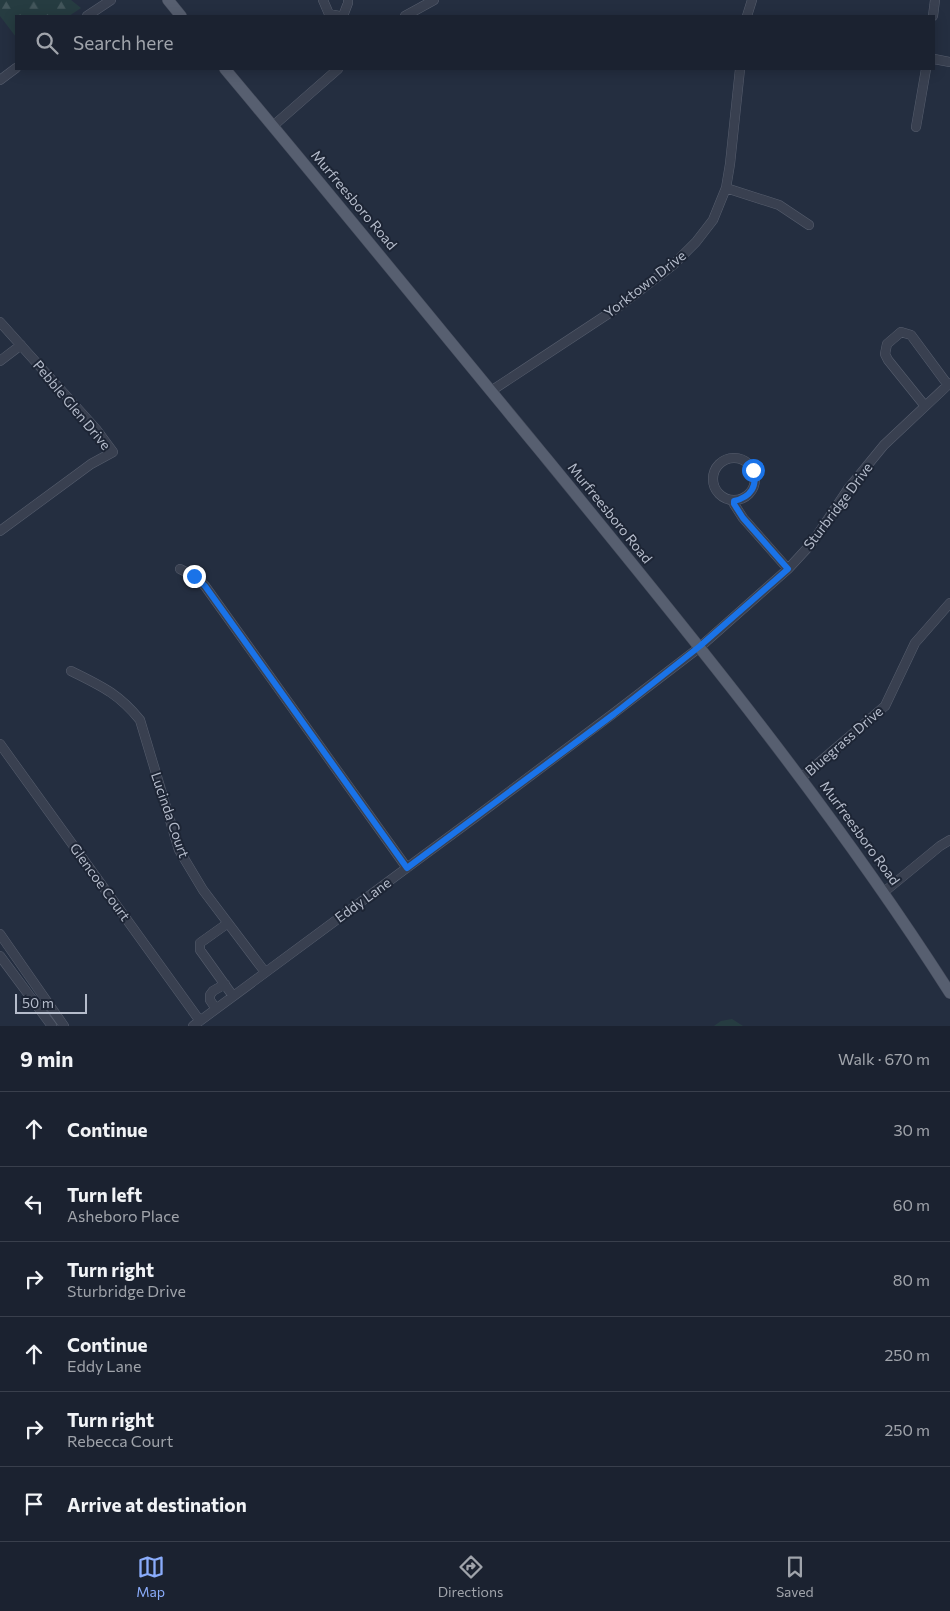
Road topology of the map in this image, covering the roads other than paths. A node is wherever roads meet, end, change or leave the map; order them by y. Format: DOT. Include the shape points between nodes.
graph roads {
  1 [pos="111,0"];
  2 [pos="168,0"];
  3 [pos="323,0"];
  4 [pos="348,0"];
  5 [pos="434,0"];
  6 [pos="752,0"];
  7 [pos="934,0"];
  8 [pos="88,15"];
  9 [pos="180,15"];
  10 [pos="335,15"];
  11 [pos="342,15"];
  12 [pos="407,15"];
  13 [pos="747,15"];
  14 [pos="932,15"];
  15 [pos="935,59"];
  16 [pos="950,62"];
  17 [pos="15,69"];
  18 [pos="226,70"];
  19 [pos="337,70"];
  20 [pos="740,70"];
  21 [pos="926,70"];
  22 [pos="0,80"];
  23 [pos="273,126"];
  24 [pos="916,127"];
  25 [pos="726,188"];
  26 [pos="809,225"];
  27 [pos="0,322"];
  28 [pos="21,345"];
  29 [pos="0,361"];
  30 [pos="949,384"];
  31 [pos="491,391"];
  32 [pos="925,406"];
  33 [pos="734,501"];
  34 [pos="0,531"];
  35 [pos="180,569"];
  36 [pos="788,569"];
  37 [pos="950,603"];
  38 [pos="700,646"];
  39 [pos="71,671"];
  40 [pos="0,744"];
  41 [pos="801,778"];
  42 [pos="950,840"];
  43 [pos="407,868"];
  44 [pos="884,892"];
  45 [pos="228,923"];
  46 [pos="0,934"];
  47 [pos="0,956"];
  48 [pos="265,972"];
  49 [pos="224,984"];
  50 [pos="950,993"];
  51 [pos="233,996"];
  52 [pos="216,1009"];
  53 [pos="196,1023"];
  54 [pos="52,1026"];
  55 [pos="64,1026"];
  1 -- 8 [label="street"];
  2 -- 9 [label="main road"];
  3 -- 10 [label="street" via="329,14"];
  4 -- 11 [label="street"];
  5 -- 12 [label="street"];
  6 -- 13 [label="street"];
  7 -- 14 [label="street"];
  15 -- 16 [label="street"];
  17 -- 22 [label="street"];
  18 -- 23 [label="main road, Murfreesboro Road"];
  19 -- 23 [label="street"];
  20 -- 25 [label="street, Yorktown Drive"];
  21 -- 24 [label="street"];
  23 -- 31 [label="main road, Murfreesboro Road"];
  25 -- 26 [label="street" via="779,206"];
  25 -- 31 [label="street, Yorktown Drive" via="713,220 673,266 617,308"];
  27 -- 28 [label="street, Pebble Glen Drive"];
  28 -- 29 [label="street"];
  28 -- 34 [label="street, Pebble Glen Drive" via="113,452 91,464"];
  30 -- 32 [label="street, Sturbridge Drive"];
  30 -- 32 [label="street" via="911,335 901,332 887,344 885,354 888,360"];
  31 -- 38 [label="main road, Murfreesboro Road"];
  32 -- 36 [label="street, Sturbridge Drive" via="884,445 812,543"];
  33 -- 33 [label="street" via="748,496 755,484 749,464 729,458 714,470 714,488 723,498"];
  33 -- 36 [label="street" via="743,518"];
  35 -- 43 [label="street" via="205,586"];
  36 -- 38 [label="street, Sturbridge Drive"];
  37 -- 41 [label="street, Bluegrass Drive" via="916,642 885,706"];
  38 -- 41 [label="main road, Murfreesboro Road"];
  38 -- 43 [label="street, Eddy Lane"];
  39 -- 45 [label="street, Lucinda Court" via="114,693 140,720 180,850 203,890"];
  40 -- 53 [label="street, Glencoe Court"];
  41 -- 44 [label="main road, Murfreesboro Road"];
  42 -- 44 [label="street"];
  43 -- 48 [label="street, Eddy Lane"];
  44 -- 50 [label="main road, Murfreesboro Road"];
  45 -- 48 [label="street, Lucinda Court"];
  45 -- 49 [label="street" via="200,943 200,950"];
  46 -- 55 [label="street"];
  47 -- 54 [label="street"];
  48 -- 51 [label="street, Eddy Lane"];
  49 -- 51 [label="street"];
  49 -- 52 [label="street" via="210,995"];
  51 -- 52 [label="street, Eddy Lane"];
  52 -- 53 [label="street, Eddy Lane"];
}
